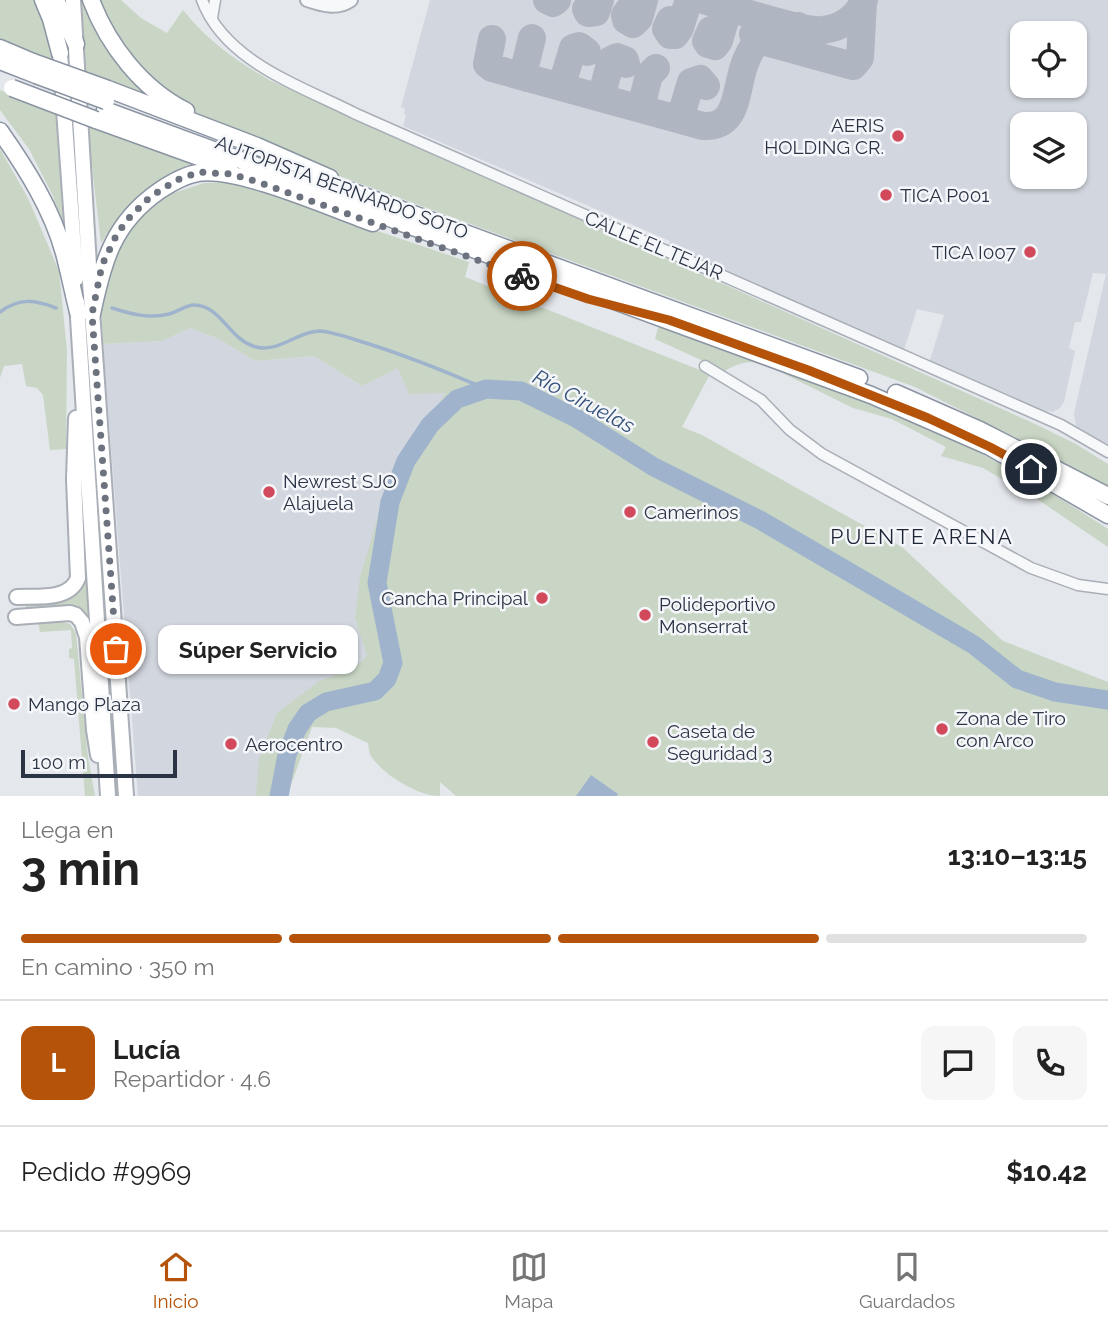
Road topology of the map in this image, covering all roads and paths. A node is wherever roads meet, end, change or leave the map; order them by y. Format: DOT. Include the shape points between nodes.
graph roads {
  1 [pos="43,0"];
  2 [pos="56,0"];
  3 [pos="73,0"];
  4 [pos="91,0"];
  5 [pos="202,0"];
  6 [pos="215,0"];
  7 [pos="307,0"];
  8 [pos="351,0"];
  9 [pos="212,22"];
  10 [pos="76,44"];
  11 [pos="0,48"];
  12 [pos="60,53"];
  13 [pos="0,61"];
  14 [pos="0,71"];
  15 [pos="35,74"];
  16 [pos="6,85"];
  17 [pos="104,105"];
  18 [pos="0,131"];
  19 [pos="257,146"];
  20 [pos="404,217"];
  21 [pos="85,313"];
  22 [pos="669,320"];
  23 [pos="79,336"];
  24 [pos="705,366"];
  25 [pos="1108,452"];
  26 [pos="1108,496"];
  27 [pos="1108,515"];
  28 [pos="1108,589"];
  29 [pos="17,597"];
  30 [pos="16,617"];
  31 [pos="127,793"];
  32 [pos="107,796"];
  1 -- 12 [label="highway"];
  2 -- 10 [label="highway"];
  3 -- 10 [label="main road"];
  4 -- 19 [label="highway" via="117,48 158,93"];
  5 -- 9 [label="street, CALLE EL TEJAR"];
  6 -- 9 [label="street"];
  7 -- 8 [label="street" via="328,7"];
  9 -- 25 [label="street, CALLE EL TEJAR" via="238,49 271,71 356,114 1060,425"];
  10 -- 21 [label="main road"];
  11 -- 15 [label="highway, AUTOPISTA BERNARDO SOTO"];
  12 -- 21 [label="main road"];
  13 -- 15 [label="highway, AUTOPISTA BERNARDO SOTO"];
  14 -- 15 [label="highway, AUTOPISTA BERNARDO SOTO"];
  15 -- 17 [label="highway, AUTOPISTA BERNARDO SOTO"];
  15 -- 17 [label="highway, AUTOPISTA BERNARDO SOTO, bridge"];
  16 -- 17 [label="highway, AUTOPISTA BERNARDO SOTO, bridge"];
  17 -- 19 [label="highway, AUTOPISTA BERNARDO SOTO"];
  17 -- 20 [label="highway, AUTOPISTA BERNARDO SOTO" via="270,171"];
  18 -- 21 [label="highway" via="44,202"];
  19 -- 20 [label="highway"];
  20 -- 22 [label="highway, AUTOPISTA BERNARDO SOTO"];
  20 -- 26 [label="highway, AUTOPISTA BERNARDO SOTO" via="921,403"];
  21 -- 22 [label="highway" via="102,265 127,220 163,188 199,172 258,182 588,299"];
  21 -- 23 [label="main road"];
  21 -- 31 [label="main road"];
  22 -- 27 [label="highway, AUTOPISTA BERNARDO SOTO" via="940,424 1000,452"];
  23 -- 29 [label="main road" via="74,479 78,578 67,592"];
  23 -- 32 [label="main road"];
  24 -- 28 [label="street" via="761,400 789,430 822,454 1031,568 1078,585"];
  30 -- 32 [label="main road" via="70,612 82,622 88,637 94,730"];
}
